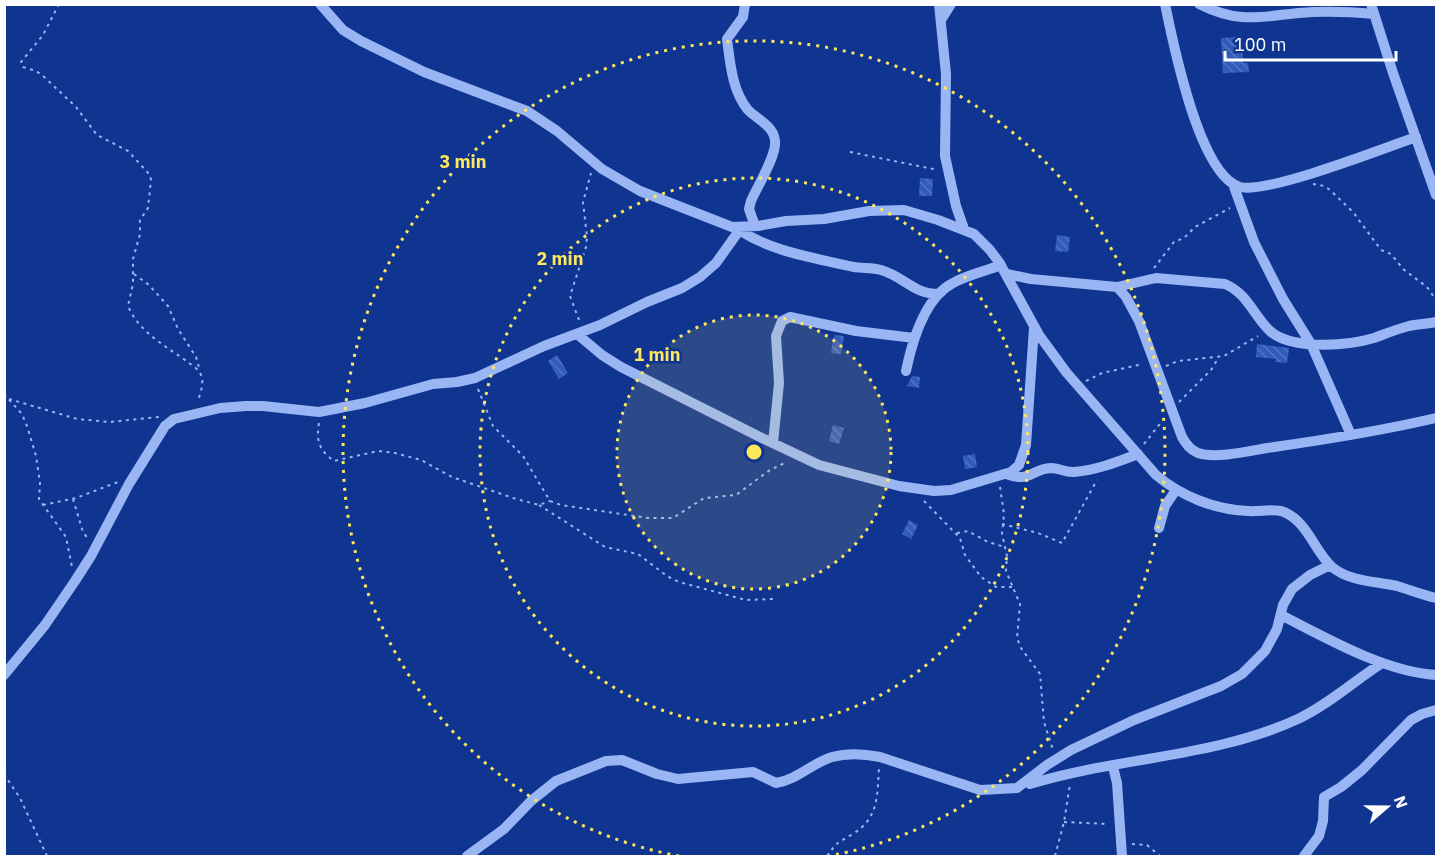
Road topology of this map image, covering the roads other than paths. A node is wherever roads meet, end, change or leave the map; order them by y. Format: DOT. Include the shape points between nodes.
graph roads {
  1 [pos="320,4"];
  2 [pos="745,4"];
  3 [pos="939,4"];
  4 [pos="951,4"];
  5 [pos="1165,4"];
  6 [pos="1199,4"];
  7 [pos="1372,9"];
  8 [pos="940,20"];
  9 [pos="1416,137"];
  10 [pos="1233,184"];
  11 [pos="1437,195"];
  12 [pos="755,226"];
  13 [pos="740,229"];
  14 [pos="964,229"];
  15 [pos="1004,270"];
  16 [pos="1117,287"];
  17 [pos="939,294"];
  18 [pos="1437,322"];
  19 [pos="1034,326"];
  20 [pos="579,333"];
  21 [pos="914,338"];
  22 [pos="1311,344"];
  23 [pos="906,371"];
  24 [pos="1437,418"];
  25 [pos="1351,435"];
  26 [pos="772,443"];
  27 [pos="1137,452"];
  28 [pos="1007,474"];
  29 [pos="1176,490"];
  30 [pos="1159,528"];
  31 [pos="1330,565"];
  32 [pos="1437,598"];
  33 [pos="1281,615"];
  34 [pos="1382,663"];
  35 [pos="4,675"];
  36 [pos="1437,675"];
  37 [pos="1437,710"];
  38 [pos="1113,767"];
  39 [pos="1017,788"];
  40 [pos="467,856"];
  41 [pos="1122,856"];
  42 [pos="1304,856"];
  1 -- 13 [label="street" via="343,30 361,42 433,76 527,111 593,162 640,191"];
  2 -- 12 [label="street" via="743,17 727,39 732,73 748,110 768,128 775,141 749,209"];
  3 -- 8 [label="street"];
  4 -- 8 [label="street"];
  5 -- 10 [label="street" via="1197,125 1218,166"];
  6 -- 7 [label="street" via="1217,14 1248,19"];
  7 -- 9 [label="street"];
  8 -- 14 [label="street" via="946,83 947,171"];
  9 -- 10 [label="street" via="1262,186"];
  9 -- 11 [label="street"];
  10 -- 22 [label="street" via="1254,242"];
  12 -- 13 [label="street"];
  12 -- 14 [label="street" via="904,210"];
  13 -- 17 [label="street" via="779,250 878,269 925,294"];
  13 -- 20 [label="street" via="716,263 700,277"];
  14 -- 15 [label="street" via="983,242"];
  15 -- 16 [label="street" via="1031,279"];
  15 -- 17 [label="street" via="953,283"];
  15 -- 19 [label="street"];
  16 -- 22 [label="street" via="1149,279 1225,285 1243,296 1269,330 1285,340"];
  16 -- 25 [label="street" via="1132,307 1186,445 1199,453 1211,454"];
  17 -- 21 [label="street" via="920,320"];
  18 -- 22 [label="street" via="1341,344"];
  19 -- 27 [label="street" via="1077,385"];
  19 -- 28 [label="street" via="1026,445 1019,465"];
  20 -- 26 [label="street" via="621,367"];
  20 -- 35 [label="street" via="474,378 433,384 365,403 319,412 231,407 174,418 132,479 75,581"];
  21 -- 23 [label="street"];
  21 -- 26 [label="street" via="790,317 782,321 776,336 778,383"];
  22 -- 25 [label="street"];
  24 -- 25 [label="street"];
  26 -- 28 [label="street" via="819,465 934,491"];
  27 -- 28 [label="street" via="1104,467 1074,472 1050,468 1020,478"];
  27 -- 29 [label="street" via="1156,475"];
  29 -- 30 [label="street" via="1165,506"];
  29 -- 31 [label="street" via="1215,506 1282,511 1296,520"];
  31 -- 32 [label="street" via="1363,580"];
  31 -- 33 [label="street" via="1292,589"];
  33 -- 34 [label="street"];
  33 -- 39 [label="street" via="1264,651 1242,674 1134,720 1056,759"];
  34 -- 36 [label="street"];
  34 -- 38 [label="street" via="1316,709 1276,728 1208,748"];
  37 -- 42 [label="street" via="1412,720 1370,764 1324,797 1320,836"];
  38 -- 39 [label="street"];
  38 -- 41 [label="street" via="1118,783"];
  39 -- 40 [label="street" via="980,790 868,755 832,758 776,783 753,772 678,779 622,760 606,761 556,780 504,830"];
}
